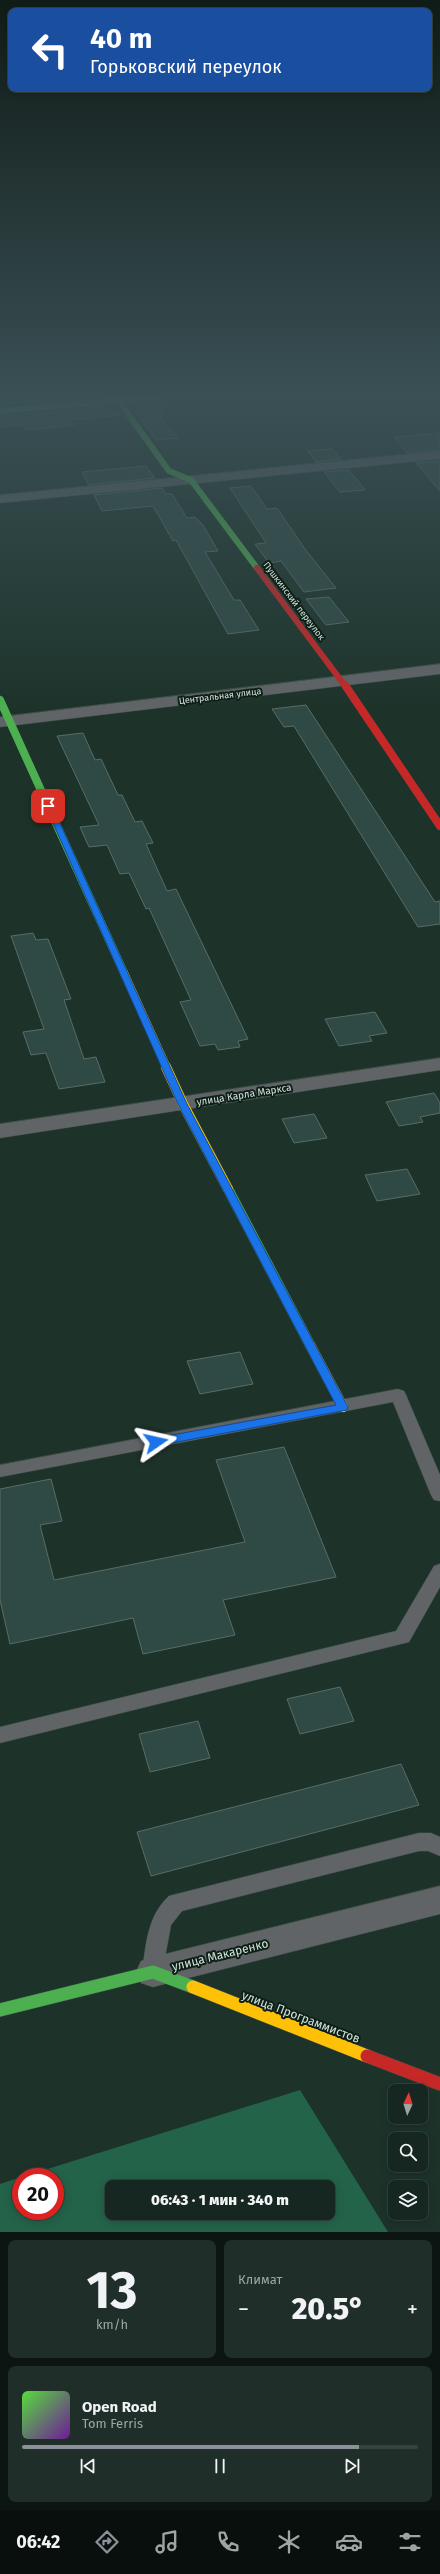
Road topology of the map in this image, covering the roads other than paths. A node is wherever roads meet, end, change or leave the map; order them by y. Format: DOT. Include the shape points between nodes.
graph roads {
  1 [pos="205,499"];
  2 [pos="440,670"];
  3 [pos="342,681"];
  4 [pos="0,700"];
  5 [pos="5,722"];
  6 [pos="440,826"];
  7 [pos="440,1064"];
  8 [pos="183,1104"];
  9 [pos="0,1131"];
  10 [pos="343,1407"];
  11 [pos="0,1472"];
  12 [pos="440,1495"];
  13 [pos="440,1571"];
  14 [pos="0,1735"];
  15 [pos="440,1847"];
  16 [pos="440,1900"];
  17 [pos="153,1972"];
  18 [pos="0,2010"];
  19 [pos="440,2084"];
  1 -- 3 [label="street, Пушкинский переулок"];
  2 -- 3 [label="street, Центральная улица"];
  3 -- 5 [label="street, Центральная улица"];
  3 -- 6 [label="street, Пушкинский переулок"];
  4 -- 5 [label="street"];
  5 -- 8 [label="street"];
  7 -- 8 [label="street, улица Карла Маркса"];
  8 -- 9 [label="street, улица Карла Маркса"];
  8 -- 10 [label="street"];
  10 -- 11 [label="lane"];
  10 -- 12 [label="lane" via="398,1395"];
  13 -- 14 [label="lane" via="402,1637"];
  15 -- 17 [label="lane" via="430,1842 420,1842 176,1903 167,1909 162,1917"];
  16 -- 17 [label="street, улица Макаренко"];
  17 -- 18 [label="street, улица Макаренко"];
  17 -- 19 [label="street, улица Программистов"];
}
